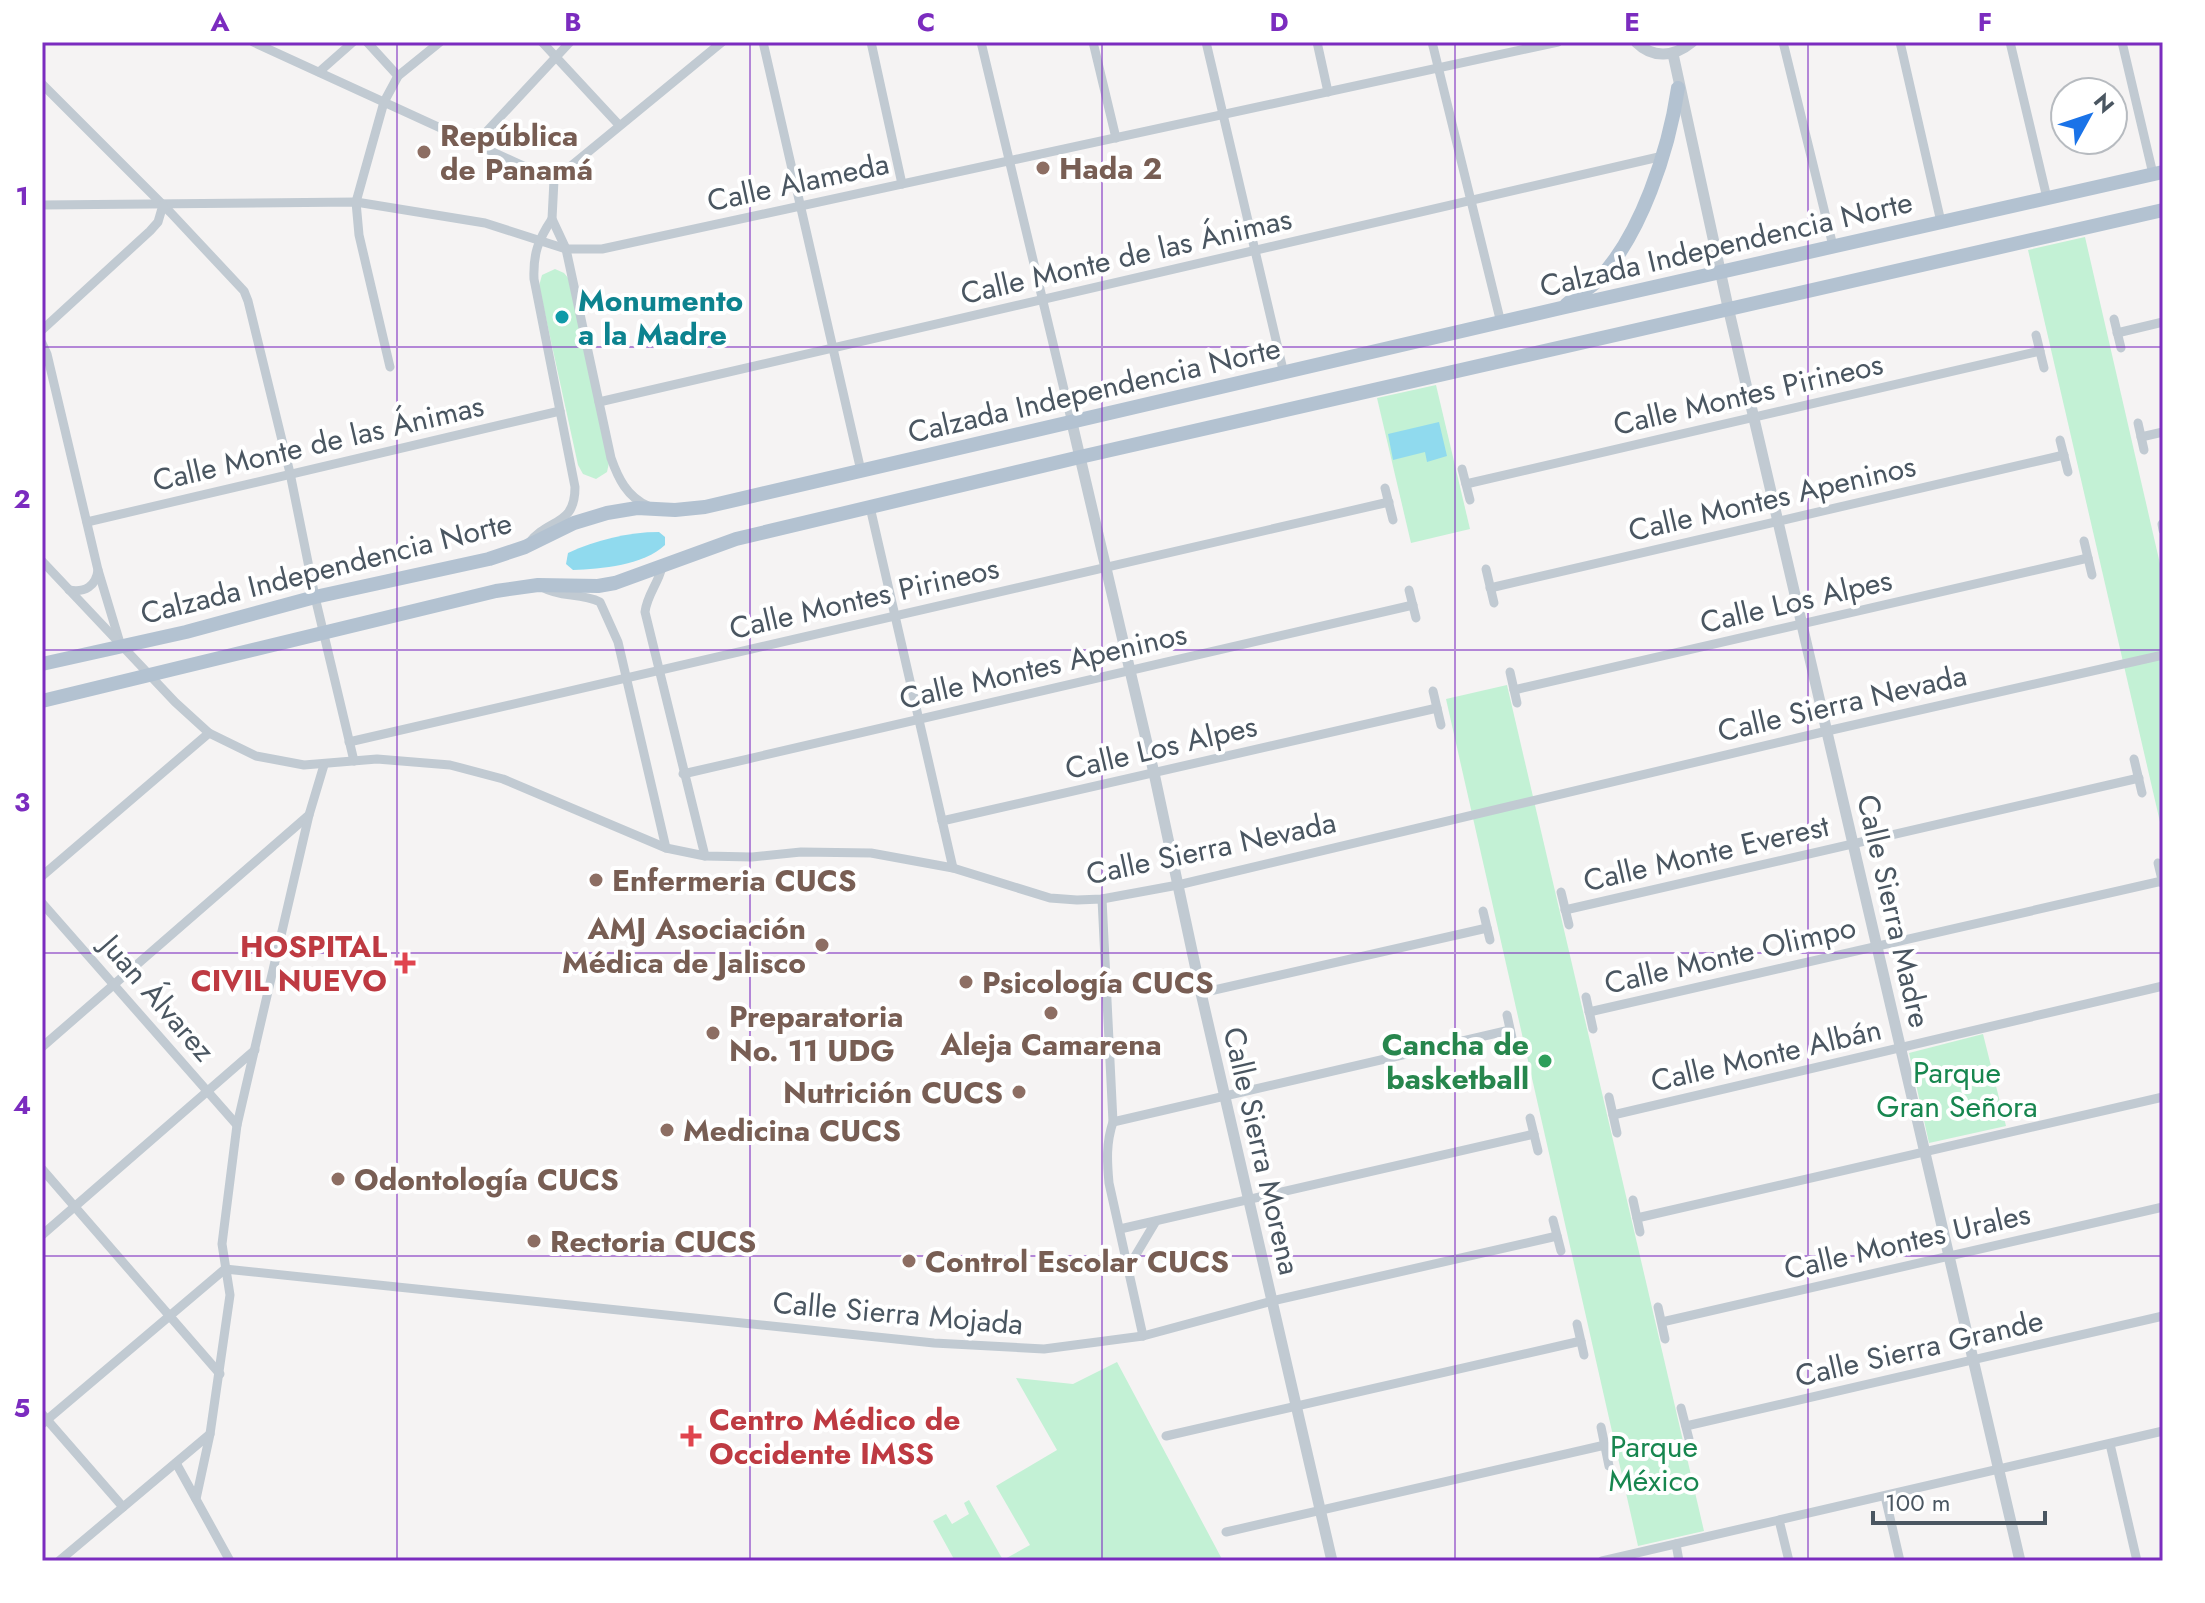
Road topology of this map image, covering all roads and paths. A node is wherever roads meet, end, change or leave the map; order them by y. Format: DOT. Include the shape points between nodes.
graph roads {
  1 [pos="253,42"];
  2 [pos="353,42"];
  3 [pos="367,42"];
  4 [pos="440,42"];
  5 [pos="542,42"];
  6 [pos="570,42"];
  7 [pos="722,42"];
  8 [pos="763,42"];
  9 [pos="871,42"];
  10 [pos="1093,42"];
  11 [pos="1206,42"];
  12 [pos="1317,42"];
  13 [pos="1432,42"];
  14 [pos="1636,42"];
  15 [pos="1692,42"];
  16 [pos="1783,42"];
  17 [pos="1900,42"];
  18 [pos="2010,42"];
  19 [pos="2122,42"];
  20 [pos="981,43"];
  21 [pos="1551,43"];
  22 [pos="1673,54"];
  23 [pos="557,58"];
  24 [pos="1438,68"];
  25 [pos="319,72"];
  26 [pos="398,76"];
  27 [pos="42,84"];
  28 [pos="1678,88"];
  29 [pos="1328,92"];
  30 [pos="384,102"];
  31 [pos="1223,115"];
  32 [pos="619,125"];
  33 [pos="1116,138"];
  34 [pos="475,144"];
  35 [pos="1663,156"];
  36 [pos="1009,160"];
  37 [pos="2158,173"];
  38 [pos="554,180"];
  39 [pos="902,184"];
  40 [pos="2047,198"];
  41 [pos="1470,201"];
  42 [pos="356,202"];
  43 [pos="42,205"];
  44 [pos="163,205"];
  45 [pos="800,206"];
  46 [pos="2163,210"];
  47 [pos="552,219"];
  48 [pos="1941,222"];
  49 [pos="538,241"];
  50 [pos="1833,246"];
  51 [pos="566,249"];
  52 [pos="1254,250"];
  53 [pos="1720,272"];
  54 [pos="1042,300"];
  55 [pos="1728,307"];
  56 [pos="1561,308"];
  57 [pos="2114,319"];
  58 [pos="2163,322"];
  59 [pos="1501,323"];
  60 [pos="42,330"];
  61 [pos="2117,333"];
  62 [pos="2036,335"];
  63 [pos="42,343"];
  64 [pos="833,348"];
  65 [pos="2121,348"];
  66 [pos="2040,351"];
  67 [pos="390,367"];
  68 [pos="2044,368"];
  69 [pos="1284,374"];
  70 [pos="599,402"];
  71 [pos="560,411"];
  72 [pos="1754,417"];
  73 [pos="1072,423"];
  74 [pos="2138,423"];
  75 [pos="2163,432"];
  76 [pos="2141,437"];
  77 [pos="2060,440"];
  78 [pos="2144,450"];
  79 [pos="2064,455"];
  80 [pos="1080,457"];
  81 [pos="1462,469"];
  82 [pos="861,471"];
  83 [pos="2068,472"];
  84 [pos="290,473"];
  85 [pos="1466,484"];
  86 [pos="1385,488"];
  87 [pos="1470,500"];
  88 [pos="1389,502"];
  89 [pos="870,507"];
  90 [pos="659,509"];
  91 [pos="1393,520"];
  92 [pos="1778,521"];
  93 [pos="87,522"];
  94 [pos="2084,541"];
  95 [pos="525,547"];
  96 [pos="2088,558"];
  97 [pos="42,561"];
  98 [pos="662,567"];
  99 [pos="1105,567"];
  100 [pos="1486,569"];
  101 [pos="98,570"];
  102 [pos="2092,575"];
  103 [pos="538,585"];
  104 [pos="1490,588"];
  105 [pos="69,590"];
  106 [pos="1409,590"];
  107 [pos="315,597"];
  108 [pos="1494,603"];
  109 [pos="1413,605"];
  110 [pos="895,616"];
  111 [pos="1416,618"];
  112 [pos="1802,624"];
  113 [pos="323,633"];
  114 [pos="121,646"];
  115 [pos="2163,655"];
  116 [pos="42,664"];
  117 [pos="658,670"];
  118 [pos="1130,671"];
  119 [pos="1510,672"];
  120 [pos="149,675"];
  121 [pos="627,678"];
  122 [pos="1514,690"];
  123 [pos="1433,691"];
  124 [pos="45,703"];
  125 [pos="1517,703"];
  126 [pos="1437,708"];
  127 [pos="919,719"];
  128 [pos="1441,725"];
  129 [pos="1827,731"];
  130 [pos="209,733"];
  131 [pos="349,742"];
  132 [pos="2134,759"];
  133 [pos="354,761"];
  134 [pos="324,765"];
  135 [pos="1154,773"];
  136 [pos="683,774"];
  137 [pos="2139,778"];
  138 [pos="2142,793"];
  139 [pos="309,815"];
  140 [pos="942,821"];
  141 [pos="1853,844"];
  142 [pos="666,848"];
  143 [pos="705,856"];
  144 [pos="2158,863"];
  145 [pos="953,868"];
  146 [pos="42,876"];
  147 [pos="2163,882"];
  148 [pos="1178,885"];
  149 [pos="1561,892"];
  150 [pos="1102,899"];
  151 [pos="42,903"];
  152 [pos="1565,910"];
  153 [pos="1483,911"];
  154 [pos="1569,925"];
  155 [pos="1487,928"];
  156 [pos="1490,940"];
  157 [pos="1877,946"];
  158 [pos="114,984"];
  159 [pos="2163,986"];
  160 [pos="1201,993"];
  161 [pos="1586,997"];
  162 [pos="1589,1012"];
  163 [pos="1507,1015"];
  164 [pos="1593,1029"];
  165 [pos="1510,1030"];
  166 [pos="42,1047"];
  167 [pos="1514,1047"];
  168 [pos="1901,1048"];
  169 [pos="255,1050"];
  170 [pos="207,1091"];
  171 [pos="1225,1096"];
  172 [pos="1609,1097"];
  173 [pos="2163,1097"];
  174 [pos="1613,1115"];
  175 [pos="1530,1118"];
  176 [pos="1113,1122"];
  177 [pos="237,1125"];
  178 [pos="1617,1133"];
  179 [pos="1534,1134"];
  180 [pos="1538,1151"];
  181 [pos="1925,1151"];
  182 [pos="42,1169"];
  183 [pos="1249,1200"];
  184 [pos="1633,1200"];
  185 [pos="75,1207"];
  186 [pos="2163,1207"];
  187 [pos="1637,1218"];
  188 [pos="1553,1220"];
  189 [pos="1156,1221"];
  190 [pos="1120,1229"];
  191 [pos="1640,1232"];
  192 [pos="42,1235"];
  193 [pos="1557,1236"];
  194 [pos="1561,1251"];
  195 [pos="1949,1256"];
  196 [pos="1128,1268"];
  197 [pos="225,1269"];
  198 [pos="1272,1301"];
  199 [pos="1658,1307"];
  200 [pos="168,1314"];
  201 [pos="2163,1316"];
  202 [pos="1662,1322"];
  203 [pos="1577,1324"];
  204 [pos="1143,1336"];
  205 [pos="1665,1339"];
  206 [pos="1581,1341"];
  207 [pos="1584,1355"];
  208 [pos="1973,1360"];
  209 [pos="220,1374"];
  210 [pos="1296,1406"];
  211 [pos="1681,1408"];
  212 [pos="44,1419"];
  213 [pos="1686,1426"];
  214 [pos="1601,1427"];
  215 [pos="2163,1431"];
  216 [pos="210,1434"];
  217 [pos="1166,1436"];
  218 [pos="1689,1439"];
  219 [pos="2110,1444"];
  220 [pos="1605,1445"];
  221 [pos="176,1463"];
  222 [pos="1609,1466"];
  223 [pos="1999,1469"];
  224 [pos="1885,1496"];
  225 [pos="196,1499"];
  226 [pos="123,1507"];
  227 [pos="1320,1511"];
  228 [pos="1779,1520"];
  229 [pos="1226,1532"];
  230 [pos="1676,1544"];
  231 [pos="227,1559"];
  232 [pos="59,1561"];
  233 [pos="1332,1561"];
  234 [pos="1602,1561"];
  235 [pos="1679,1561"];
  236 [pos="1789,1561"];
  237 [pos="1900,1561"];
  238 [pos="2020,1561"];
  239 [pos="2137,1561"];
  1 -- 25 [label="street"];
  2 -- 25 [label="street"];
  3 -- 26 [label="street"];
  4 -- 26 [label="street"];
  5 -- 23 [label="street"];
  6 -- 23 [label="street"];
  7 -- 32 [label="street"];
  8 -- 45 [label="street"];
  9 -- 39 [label="street"];
  10 -- 33 [label="street"];
  11 -- 31 [label="street"];
  12 -- 29 [label="street"];
  13 -- 24 [label="street"];
  14 -- 22 [label="street" via="1650,52"];
  15 -- 22 [label="street"];
  16 -- 50 [label="street"];
  17 -- 48 [label="street"];
  18 -- 40 [label="street"];
  19 -- 37 [label="street"];
  20 -- 36 [label="street"];
  21 -- 24 [label="street, Calle Alameda"];
  22 -- 28 [label="street, Calle Sierra Madre"];
  23 -- 32 [label="street"];
  23 -- 34 [label="street"];
  24 -- 29 [label="street, Calle Alameda"];
  24 -- 41 [label="street"];
  25 -- 30 [label="street"];
  26 -- 30 [label="street"];
  27 -- 44 [label="street"];
  28 -- 35 [label="main road"];
  28 -- 53 [label="street, Calle Sierra Madre"];
  29 -- 31 [label="street, Calle Alameda"];
  30 -- 34 [label="street"];
  30 -- 42 [label="street"];
  31 -- 33 [label="street, Calle Alameda"];
  31 -- 52 [label="street"];
  32 -- 38 [label="street"];
  33 -- 36 [label="street, Calle Alameda"];
  34 -- 38 [label="street"];
  35 -- 41 [label="street, Calle Monte de las Ánimas"];
  35 -- 56 [label="main road" via="1617,255 1596,282"];
  36 -- 39 [label="street, Calle Alameda"];
  36 -- 54 [label="street"];
  37 -- 40 [label="main road, Calzada Independencia Norte"];
  38 -- 47 [label="street"];
  39 -- 45 [label="street, Calle Alameda"];
  40 -- 48 [label="main road, Calzada Independencia Norte"];
  41 -- 52 [label="street, Calle Monte de las Ánimas"];
  41 -- 59 [label="street"];
  42 -- 44 [label="street, Calle Alameda"];
  42 -- 49 [label="street, Calle Alameda" via="485,223"];
  42 -- 67 [label="street"];
  43 -- 44 [label="street, Calle Alameda"];
  44 -- 60 [label="street" via="150,231"];
  44 -- 84 [label="street" via="244,291"];
  45 -- 51 [label="street, Calle Alameda" via="602,249"];
  45 -- 64 [label="street"];
  46 -- 55 [label="main road, Calzada Independencia Norte"];
  47 -- 49 [label="street"];
  47 -- 51 [label="street"];
  48 -- 50 [label="main road, Calzada Independencia Norte"];
  49 -- 51 [label="street, Calle Alameda"];
  49 -- 71 [label="street" via="534,279"];
  50 -- 53 [label="main road, Calzada Independencia Norte"];
  51 -- 70 [label="street"];
  52 -- 54 [label="street, Calle Monte de las Ánimas"];
  52 -- 69 [label="street"];
  53 -- 55 [label="street, Calle Sierra Madre"];
  53 -- 56 [label="main road, Calzada Independencia Norte"];
  54 -- 64 [label="street, Calle Monte de las Ánimas"];
  54 -- 73 [label="street"];
  55 -- 72 [label="street, Calle Sierra Madre"];
  55 -- 80 [label="main road, Calzada Independencia Norte"];
  56 -- 59 [label="main road, Calzada Independencia Norte"];
  57 -- 61 [label="street"];
  58 -- 61 [label="street"];
  59 -- 69 [label="main road, Calzada Independencia Norte"];
  61 -- 65 [label="street"];
  62 -- 66 [label="street"];
  63 -- 93 [label="street"];
  64 -- 70 [label="street, Calle Monte de las Ánimas"];
  64 -- 82 [label="street"];
  66 -- 68 [label="street"];
  66 -- 72 [label="street, Calle Montes Pirineos"];
  69 -- 73 [label="main road, Calzada Independencia Norte"];
  70 -- 90 [label="street" via="618,478 643,504"];
  71 -- 84 [label="street, Calle Monte de las Ánimas"];
  71 -- 95 [label="street" via="575,505"];
  72 -- 85 [label="street, Calle Montes Pirineos"];
  72 -- 92 [label="street, Calle Sierra Madre"];
  73 -- 80 [label="street, Calle Sierra Morena"];
  73 -- 82 [label="main road, Calzada Independencia Norte"];
  74 -- 76 [label="street"];
  75 -- 76 [label="street"];
  76 -- 78 [label="street"];
  77 -- 79 [label="street"];
  79 -- 83 [label="street"];
  79 -- 92 [label="street, Calle Montes Apeninos"];
  80 -- 89 [label="main road, Calzada Independencia Norte"];
  80 -- 99 [label="street, Calle Sierra Morena"];
  81 -- 85 [label="street"];
  82 -- 90 [label="main road, Calzada Independencia Norte" via="705,507"];
  84 -- 93 [label="street, Calle Monte de las Ánimas"];
  84 -- 107 [label="street"];
  85 -- 87 [label="street"];
  86 -- 88 [label="street"];
  88 -- 91 [label="street"];
  88 -- 99 [label="street, Calle Montes Pirineos"];
  89 -- 98 [label="main road, Calzada Independencia Norte" via="736,539"];
  89 -- 110 [label="street"];
  90 -- 95 [label="main road, Calzada Independencia Norte" via="607,513"];
  92 -- 104 [label="street, Calle Montes Apeninos"];
  92 -- 112 [label="street, Calle Sierra Madre"];
  93 -- 101 [label="street"];
  94 -- 96 [label="street"];
  95 -- 107 [label="main road, Calzada Independencia Norte"];
  96 -- 102 [label="street"];
  96 -- 112 [label="street, Calle Los Alpes"];
  97 -- 105 [label="street, Calle Sierra Nevada"];
  98 -- 103 [label="main road, Calzada Independencia Norte" via="598,586"];
  98 -- 117 [label="street" via="645,612"];
  99 -- 110 [label="street, Calle Montes Pirineos"];
  99 -- 118 [label="street, Calle Sierra Morena"];
  100 -- 104 [label="street"];
  101 -- 105 [label="street" via="86,590"];
  101 -- 114 [label="street"];
  103 -- 113 [label="main road, Calzada Independencia Norte"];
  103 -- 121 [label="street" via="600,602"];
  104 -- 108 [label="street"];
  105 -- 114 [label="street, Calle Sierra Nevada"];
  106 -- 109 [label="street"];
  107 -- 113 [label="street"];
  107 -- 114 [label="main road, Calzada Independencia Norte"];
  109 -- 111 [label="street"];
  109 -- 118 [label="street, Calle Montes Apeninos"];
  110 -- 117 [label="street, Calle Montes Pirineos"];
  110 -- 127 [label="street"];
  112 -- 122 [label="street, Calle Los Alpes"];
  112 -- 129 [label="street, Calle Sierra Madre"];
  113 -- 120 [label="main road, Calzada Independencia Norte"];
  113 -- 131 [label="street"];
  114 -- 116 [label="main road, Calzada Independencia Norte"];
  114 -- 120 [label="street, Calle Sierra Nevada"];
  115 -- 129 [label="street, Calle Sierra Nevada"];
  117 -- 121 [label="street, Calle Montes Pirineos"];
  117 -- 136 [label="street"];
  118 -- 127 [label="street, Calle Montes Apeninos"];
  118 -- 135 [label="street, Calle Sierra Morena"];
  119 -- 122 [label="street"];
  120 -- 124 [label="main road, Calzada Independencia Norte"];
  120 -- 130 [label="street, Calle Sierra Nevada"];
  121 -- 131 [label="street, Calle Montes Pirineos"];
  121 -- 142 [label="street"];
  122 -- 125 [label="street"];
  123 -- 126 [label="street"];
  126 -- 128 [label="street"];
  126 -- 135 [label="street, Calle Los Alpes"];
  127 -- 136 [label="street, Calle Montes Apeninos"];
  127 -- 140 [label="street"];
  129 -- 141 [label="street, Calle Sierra Madre"];
  129 -- 148 [label="street, Calle Sierra Nevada"];
  130 -- 134 [label="street, Calle Sierra Nevada" via="256,756"];
  130 -- 146 [label="street"];
  131 -- 133 [label="street"];
  132 -- 137 [label="street"];
  133 -- 134 [label="street, Calle Sierra Nevada"];
  133 -- 142 [label="street, Calle Sierra Nevada" via="426,761 479,772"];
  134 -- 139 [label="street"];
  135 -- 140 [label="street, Calle Los Alpes"];
  135 -- 148 [label="street, Calle Sierra Morena"];
  136 -- 143 [label="street"];
  137 -- 138 [label="street"];
  137 -- 141 [label="street, Calle Monte Everest"];
  139 -- 158 [label="street"];
  139 -- 169 [label="street"];
  140 -- 145 [label="street"];
  141 -- 152 [label="street, Calle Monte Everest"];
  141 -- 157 [label="street, Calle Sierra Madre"];
  142 -- 143 [label="street, Calle Sierra Nevada"];
  143 -- 145 [label="street, Calle Sierra Nevada" via="871,853"];
  144 -- 147 [label="street"];
  145 -- 150 [label="street, Calle Sierra Nevada" via="1050,898"];
  147 -- 157 [label="street, Calle Monte Olimpo"];
  148 -- 150 [label="street, Calle Sierra Nevada"];
  148 -- 160 [label="street, Calle Sierra Morena"];
  149 -- 152 [label="street"];
  150 -- 176 [label="street"];
  151 -- 158 [label="street, Juan Álvarez"];
  152 -- 154 [label="street"];
  153 -- 155 [label="street"];
  155 -- 156 [label="street"];
  155 -- 160 [label="street"];
  157 -- 162 [label="street, Calle Monte Olimpo"];
  157 -- 168 [label="street, Calle Sierra Madre"];
  158 -- 166 [label="street"];
  158 -- 170 [label="street, Juan Álvarez"];
  159 -- 168 [label="street, Calle Monte Albán"];
  160 -- 171 [label="street, Calle Sierra Morena"];
  161 -- 162 [label="street"];
  162 -- 164 [label="street"];
  163 -- 165 [label="street"];
  165 -- 167 [label="street"];
  165 -- 171 [label="street"];
  168 -- 174 [label="street, Calle Monte Albán"];
  168 -- 181 [label="street, Calle Sierra Madre"];
  169 -- 170 [label="street"];
  169 -- 177 [label="street"];
  170 -- 177 [label="street, Juan Álvarez"];
  170 -- 185 [label="street"];
  171 -- 176 [label="street"];
  171 -- 183 [label="street, Calle Sierra Morena"];
  172 -- 174 [label="street"];
  173 -- 181 [label="street"];
  174 -- 178 [label="street"];
  175 -- 179 [label="street"];
  176 -- 190 [label="street" via="1106,1157"];
  177 -- 197 [label="street" via="222,1244"];
  179 -- 180 [label="street"];
  179 -- 183 [label="street"];
  181 -- 187 [label="street"];
  181 -- 195 [label="street, Calle Sierra Madre"];
  182 -- 185 [label="street"];
  183 -- 189 [label="street"];
  183 -- 198 [label="street, Calle Sierra Morena"];
  184 -- 187 [label="street"];
  185 -- 192 [label="street"];
  185 -- 200 [label="street"];
  186 -- 195 [label="street, Calle Montes Urales"];
  187 -- 191 [label="street"];
  188 -- 193 [label="street"];
  189 -- 190 [label="street"];
  189 -- 196 [label="street"];
  190 -- 196 [label="street"];
  193 -- 194 [label="street"];
  193 -- 198 [label="street, Calle Sierra Mojada"];
  195 -- 202 [label="street, Calle Montes Urales"];
  195 -- 208 [label="street, Calle Sierra Madre"];
  196 -- 204 [label="street"];
  197 -- 200 [label="street"];
  197 -- 204 [label="street, Calle Sierra Mojada" via="934,1343 1044,1349"];
  197 -- 209 [label="street" via="230,1295"];
  198 -- 204 [label="street, Calle Sierra Mojada"];
  198 -- 210 [label="street, Calle Sierra Morena"];
  199 -- 202 [label="street"];
  200 -- 209 [label="street"];
  200 -- 212 [label="street"];
  201 -- 208 [label="street, Calle Sierra Grande"];
  202 -- 205 [label="street"];
  203 -- 206 [label="street"];
  206 -- 207 [label="street"];
  206 -- 210 [label="street"];
  208 -- 213 [label="street, Calle Sierra Grande"];
  208 -- 223 [label="street, Calle Sierra Madre"];
  209 -- 216 [label="street"];
  210 -- 217 [label="street"];
  210 -- 227 [label="street, Calle Sierra Morena"];
  211 -- 213 [label="street"];
  212 -- 226 [label="street"];
  213 -- 218 [label="street"];
  214 -- 220 [label="street"];
  215 -- 219 [label="street"];
  216 -- 221 [label="street"];
  216 -- 225 [label="street"];
  219 -- 223 [label="street"];
  219 -- 239 [label="street"];
  220 -- 222 [label="street"];
  220 -- 227 [label="street"];
  221 -- 225 [label="street"];
  221 -- 226 [label="street"];
  223 -- 224 [label="street"];
  223 -- 238 [label="street, Calle Sierra Madre"];
  224 -- 228 [label="street"];
  224 -- 237 [label="street"];
  225 -- 231 [label="street"];
  226 -- 232 [label="street"];
  227 -- 229 [label="street"];
  227 -- 233 [label="street, Calle Sierra Morena"];
  228 -- 230 [label="street"];
  228 -- 236 [label="street"];
  230 -- 234 [label="street"];
  230 -- 235 [label="street"];
}
